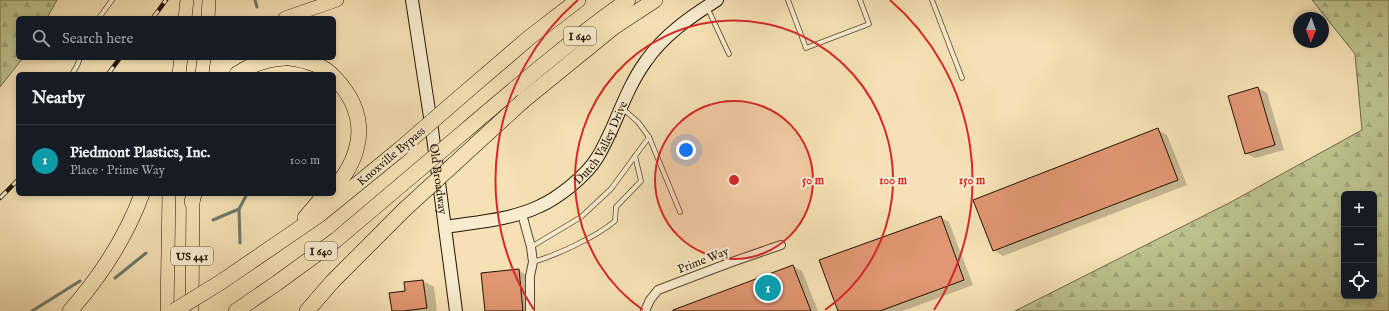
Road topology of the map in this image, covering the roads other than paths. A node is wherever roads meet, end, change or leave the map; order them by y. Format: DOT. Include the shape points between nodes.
graph roads {
  1 [pos="112,0"];
  2 [pos="187,0"];
  3 [pos="337,0"];
  4 [pos="412,0"];
  5 [pos="578,0"];
  6 [pos="628,0"];
  7 [pos="654,0"];
  8 [pos="788,0"];
  9 [pos="860,0"];
  10 [pos="932,0"];
  11 [pos="712,3"];
  12 [pos="100,16"];
  13 [pos="185,16"];
  14 [pos="291,16"];
  15 [pos="729,54"];
  16 [pos="79,60"];
  17 [pos="204,60"];
  18 [pos="269,60"];
  19 [pos="303,60"];
  20 [pos="73,72"];
  21 [pos="202,72"];
  22 [pos="240,72"];
  23 [pos="328,72"];
  24 [pos="962,78"];
  25 [pos="336,79"];
  26 [pos="621,107"];
  27 [pos="649,137"];
  28 [pos="635,156"];
  29 [pos="336,185"];
  30 [pos="141,196"];
  31 [pos="169,196"];
  32 [pos="326,196"];
  33 [pos="193,197"];
  34 [pos="680,212"];
  35 [pos="522,214"];
  36 [pos="445,227"];
  37 [pos="291,234"];
  38 [pos="781,245"];
  39 [pos="531,247"];
  40 [pos="533,262"];
  41 [pos="70,311"];
  42 [pos="167,311"];
  43 [pos="174,311"];
  44 [pos="192,311"];
  45 [pos="236,311"];
  46 [pos="307,311"];
  47 [pos="456,311"];
  48 [pos="530,311"];
  49 [pos="645,311"];
  1 -- 12 [label="lane"];
  2 -- 13 [label="main road"];
  3 -- 14 [label="main road"];
  4 -- 36 [label="street, Old Broadway"];
  5 -- 37 [label="highway, Knoxville Bypass / I 640, bridge" via="530,37 399,150 319,215"];
  6 -- 45 [label="highway, I 640, bridge" via="532,73 336,240"];
  7 -- 46 [label="highway, bridge" via="614,27 523,101 404,210"];
  8 -- 9 [label="lane" via="806,48 869,24"];
  10 -- 24 [label="lane"];
  11 -- 15 [label="lane"];
  11 -- 26 [label="street, Dutch Valley Drive" via="662,41 646,60"];
  16 -- 20 [label="lane"];
  17 -- 21 [label="main road"];
  18 -- 22 [label="highway" via="248,66"];
  19 -- 23 [label="highway"];
  25 -- 29 [label="highway" via="349,96 359,122 355,155 351,166"];
  26 -- 27 [label="lane" via="638,122"];
  26 -- 35 [label="street, Dutch Valley Drive" via="596,159 576,182 554,198"];
  27 -- 28 [label="lane"];
  27 -- 34 [label="lane"];
  28 -- 39 [label="lane" via="611,189 581,217"];
  28 -- 40 [label="lane" via="641,181 616,207 615,221 606,229 550,257"];
  30 -- 41 [label="highway" via="121,239 84,296"];
  31 -- 42 [label="main road, US 441"];
  32 -- 37 [label="highway"];
  33 -- 44 [label="main road, US 441"];
  35 -- 36 [label="street, Dutch Valley Drive"];
  35 -- 39 [label="street"];
  36 -- 47 [label="street, Old Broadway"];
  37 -- 43 [label="highway, Knoxville Bypass / I 640, bridge"];
  38 -- 49 [label="street, Prime Way" via="658,290"];
  39 -- 40 [label="street"];
  40 -- 48 [label="street" via="530,276"];
}
